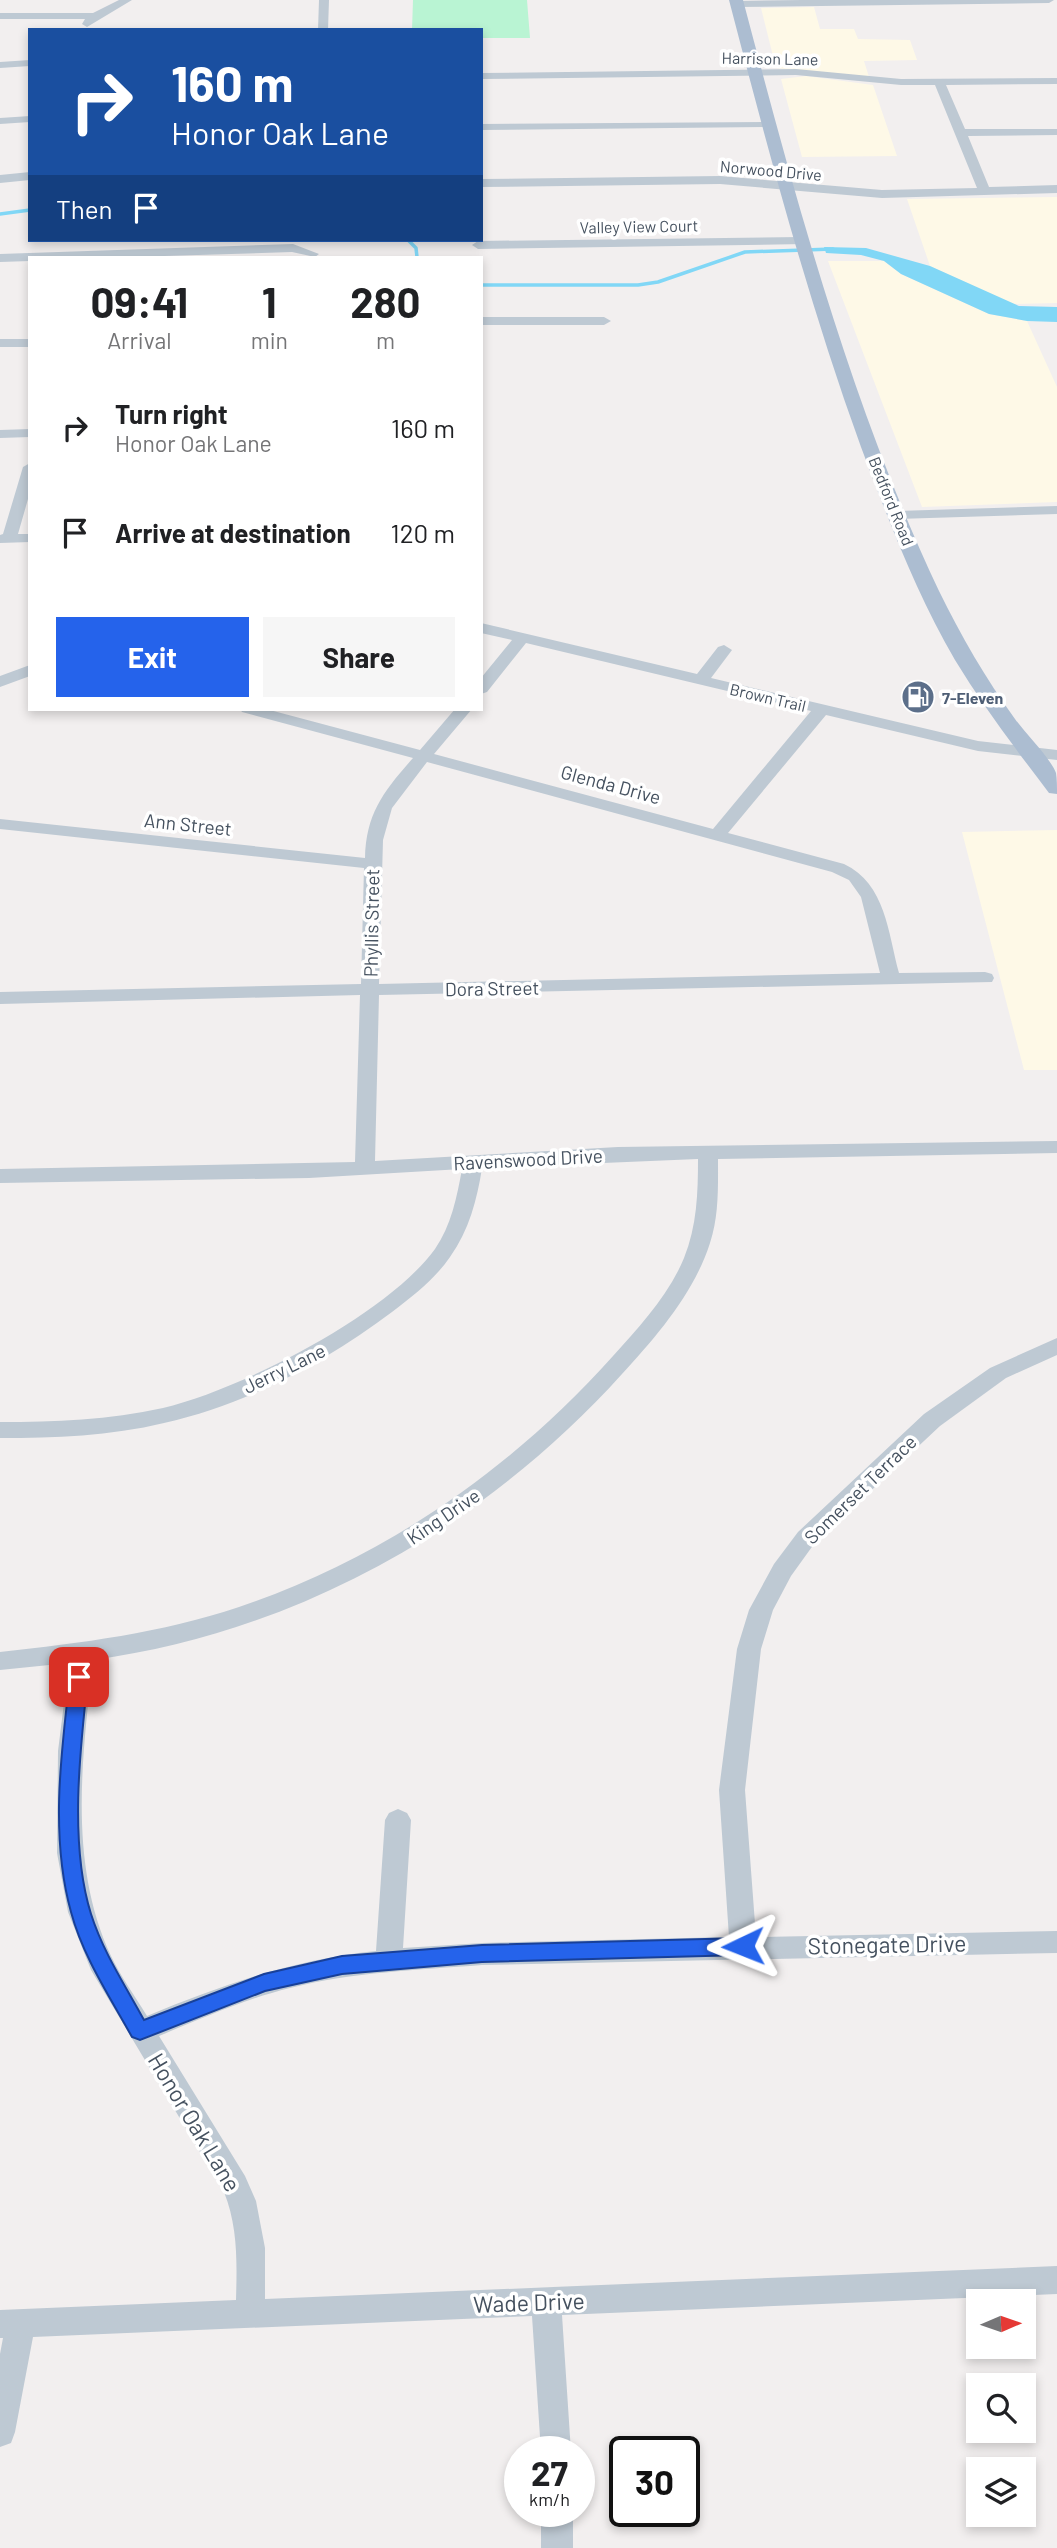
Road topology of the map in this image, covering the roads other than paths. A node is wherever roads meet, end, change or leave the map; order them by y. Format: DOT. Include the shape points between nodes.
graph roads {
  1 [pos="127,0"];
  2 [pos="324,0"];
  3 [pos="1049,0"];
  4 [pos="737,2"];
  5 [pos="0,16"];
  6 [pos="94,16"];
  7 [pos="86,28"];
  8 [pos="323,28"];
  9 [pos="28,63"];
  10 [pos="0,65"];
  11 [pos="755,72"];
  12 [pos="483,76"];
  13 [pos="1057,82"];
  14 [pos="940,83"];
  15 [pos="28,119"];
  16 [pos="0,121"];
  17 [pos="768,124"];
  18 [pos="483,128"];
  19 [pos="1057,132"];
  20 [pos="961,134"];
  21 [pos="28,176"];
  22 [pos="0,179"];
  23 [pos="483,183"];
  24 [pos="784,186"];
  25 [pos="1057,189"];
  26 [pos="984,191"];
  27 [pos="478,245"];
  28 [pos="803,247"];
  29 [pos="313,254"];
  30 [pos="77,256"];
  31 [pos="28,257"];
  32 [pos="0,258"];
  33 [pos="483,321"];
  34 [pos="604,321"];
  35 [pos="28,342"];
  36 [pos="0,343"];
  37 [pos="0,433"];
  38 [pos="28,433"];
  39 [pos="28,473"];
  40 [pos="1057,510"];
  41 [pos="897,515"];
  42 [pos="28,538"];
  43 [pos="5,539"];
  44 [pos="483,628"];
  45 [pos="522,638"];
  46 [pos="724,650"];
  47 [pos="28,671"];
  48 [pos="700,681"];
  49 [pos="0,682"];
  50 [pos="483,686"];
  51 [pos="822,709"];
  52 [pos="255,711"];
  53 [pos="462,711"];
  54 [pos="1030,754"];
  55 [pos="1057,755"];
  56 [pos="422,756"];
  57 [pos="1057,788"];
  58 [pos="0,824"];
  59 [pos="718,834"];
  60 [pos="372,864"];
  61 [pos="985,978"];
  62 [pos="891,979"];
  63 [pos="369,991"];
  64 [pos="0,998"];
  65 [pos="1057,1147"];
  66 [pos="708,1152"];
  67 [pos="473,1162"];
  68 [pos="365,1168"];
  69 [pos="0,1176"];
  70 [pos="1057,1346"];
  71 [pos="0,1430"];
  72 [pos="82,1652"];
  73 [pos="0,1661"];
  74 [pos="398,1820"];
  75 [pos="1057,1942"];
  76 [pos="743,1946"];
  77 [pos="389,1960"];
  78 [pos="140,2031"];
  79 [pos="1057,2280"];
  80 [pos="546,2302"];
  81 [pos="250,2314"];
  82 [pos="11,2323"];
  83 [pos="0,2432"];
  84 [pos="555,2436"];
  85 [pos="556,2527"];
  86 [pos="557,2548"];
  1 -- 6 [label="street"];
  2 -- 8 [label="street"];
  3 -- 4 [label="street"];
  4 -- 11 [label="main road, Bedford Road"];
  5 -- 6 [label="street"];
  6 -- 7 [label="street"];
  9 -- 10 [label="street"];
  11 -- 12 [label="street, Harrison Lane"];
  11 -- 14 [label="street, Harrison Lane"];
  11 -- 17 [label="main road, Bedford Road"];
  13 -- 14 [label="street, Harrison Lane"];
  14 -- 20 [label="street"];
  15 -- 16 [label="street"];
  17 -- 18 [label="street"];
  17 -- 24 [label="main road, Bedford Road"];
  19 -- 20 [label="street"];
  20 -- 26 [label="street"];
  21 -- 22 [label="street"];
  23 -- 24 [label="street, Norwood Drive" via="720,180"];
  24 -- 26 [label="street, Norwood Drive" via="882,194"];
  24 -- 28 [label="main road, Bedford Road"];
  25 -- 26 [label="street, Norwood Drive"];
  27 -- 28 [label="street, Valley View Court"];
  28 -- 41 [label="main road, Bedford Road"];
  29 -- 30 [label="street" via="293,248"];
  31 -- 32 [label="street"];
  33 -- 34 [label="street"];
  35 -- 36 [label="street"];
  37 -- 38 [label="street"];
  39 -- 43 [label="street"];
  40 -- 41 [label="street"];
  41 -- 54 [label="main road, Bedford Road" via="964,658"];
  42 -- 43 [label="street"];
  44 -- 45 [label="street, Brown Trail"];
  45 -- 48 [label="street, Brown Trail"];
  45 -- 50 [label="street"];
  46 -- 48 [label="street"];
  47 -- 49 [label="street"];
  48 -- 51 [label="street, Brown Trail"];
  51 -- 54 [label="street, Brown Trail" via="978,747"];
  51 -- 59 [label="street"];
  52 -- 56 [label="street, Glenda Drive"];
  53 -- 56 [label="street, Phyllis Street"];
  54 -- 55 [label="street, Brown Trail"];
  54 -- 57 [label="main road, Bedford Road"];
  56 -- 59 [label="street, Glenda Drive"];
  56 -- 60 [label="street, Phyllis Street" via="383,808"];
  58 -- 60 [label="street, Ann Street"];
  59 -- 62 [label="street, Glenda Drive" via="855,876 870,897"];
  60 -- 63 [label="street, Phyllis Street"];
  61 -- 62 [label="street, Dora Street"];
  62 -- 63 [label="street, Dora Street"];
  63 -- 64 [label="street, Dora Street"];
  63 -- 68 [label="street, Phyllis Street"];
  65 -- 66 [label="street, Ravenswood Drive"];
  66 -- 67 [label="street, Ravenswood Drive"];
  66 -- 72 [label="street, King Drive" via="708,1199 700,1243 686,1273 646,1334 536,1450 387,1554 290,1598 187,1632"];
  67 -- 68 [label="street, Ravenswood Drive"];
  67 -- 71 [label="street, Jerry Lane" via="469,1197 450,1242 432,1267 327,1347 270,1378 211,1402 133,1422"];
  68 -- 69 [label="street, Ravenswood Drive"];
  70 -- 76 [label="street, Somerset Terrace" via="999,1373 932,1420 806,1538 761,1610 749,1648 732,1790"];
  72 -- 73 [label="street, King Drive"];
  72 -- 78 [label="street, Honor Oak Lane" via="71,1751 70,1853 81,1912 100,1962"];
  74 -- 77 [label="street"];
  75 -- 76 [label="street, Stonegate Drive"];
  76 -- 77 [label="street, Stonegate Drive"];
  77 -- 78 [label="street, Stonegate Drive" via="342,1965 264,1983"];
  78 -- 81 [label="street, Honor Oak Lane" via="246,2207 251,2230"];
  79 -- 80 [label="street, Wade Drive"];
  80 -- 81 [label="street, Wade Drive"];
  80 -- 84 [label="street"];
  81 -- 82 [label="street, Wade Drive"];
  82 -- 83 [label="street"];
  85 -- 86 [label="street"];
}
